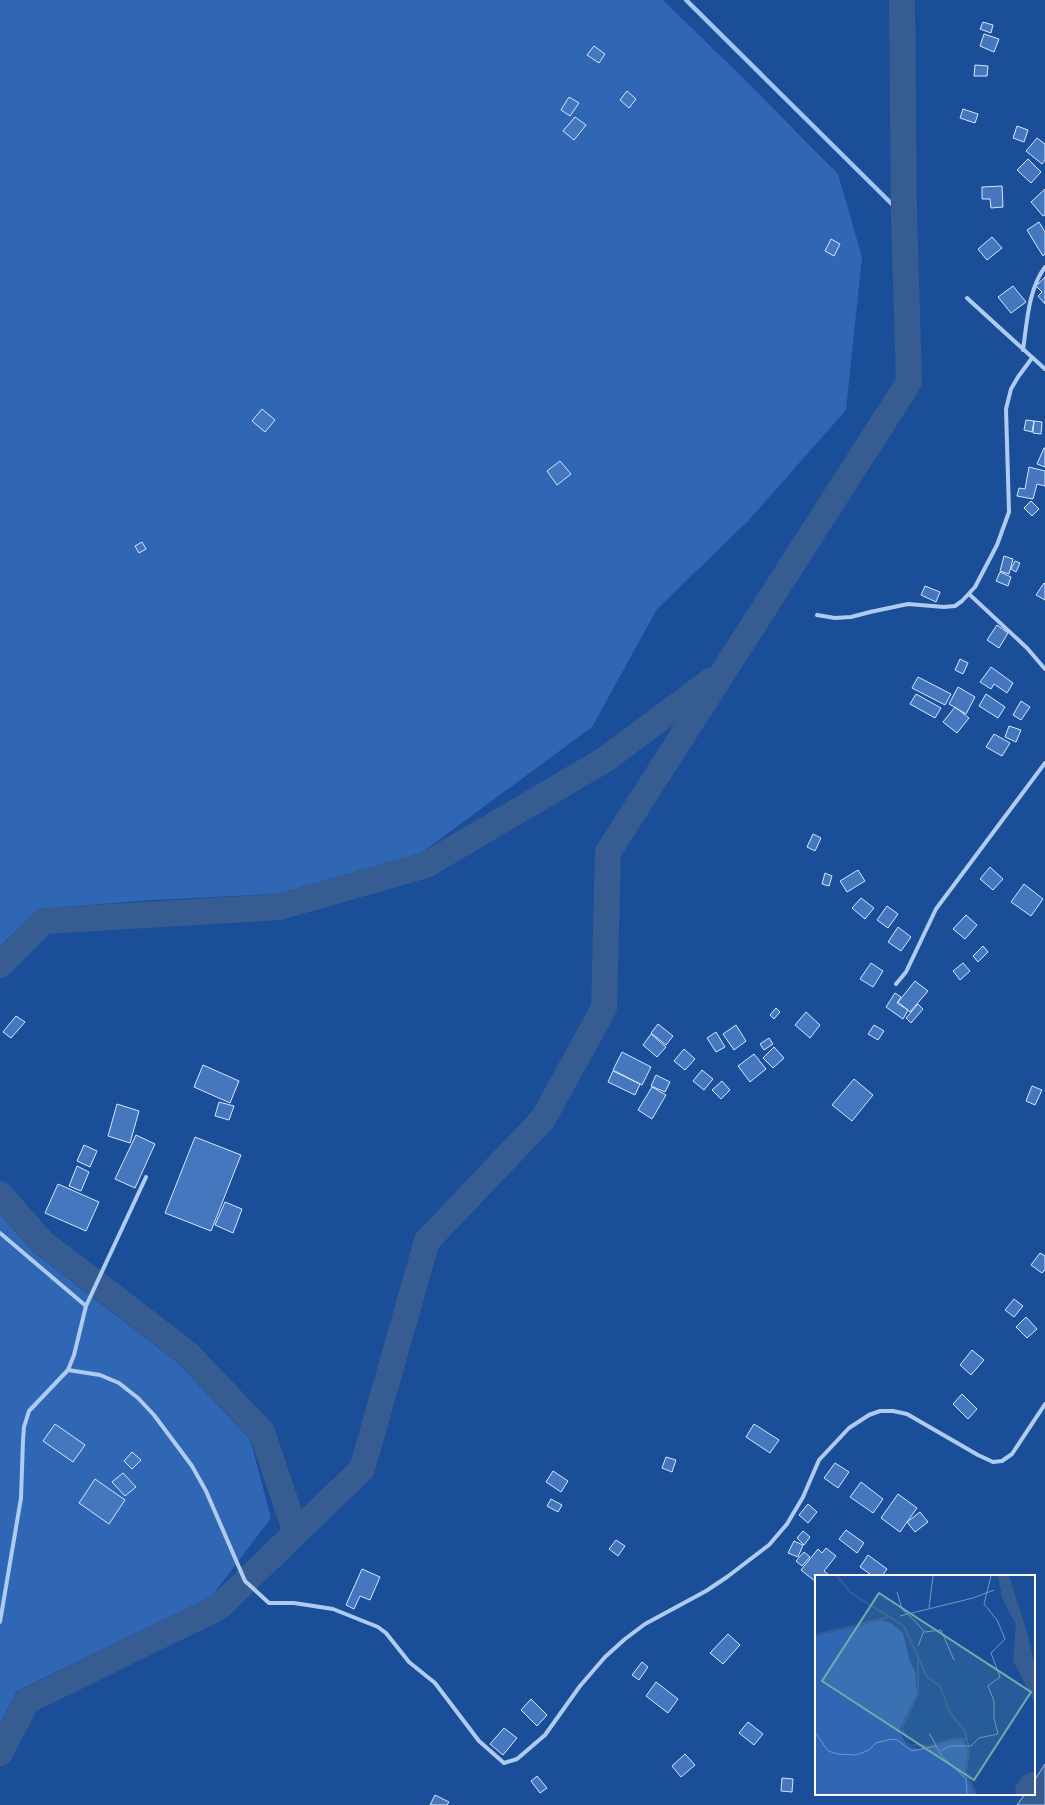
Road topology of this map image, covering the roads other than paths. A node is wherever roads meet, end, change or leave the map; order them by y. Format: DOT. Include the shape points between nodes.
graph roads {
  1 [pos="1045,267"];
  2 [pos="967,298"];
  3 [pos="1023,350"];
  4 [pos="1032,358"];
  5 [pos="1045,369"];
  6 [pos="969,594"];
  7 [pos="817,616"];
  8 [pos="1045,669"];
  9 [pos="1045,763"];
  10 [pos="896,984"];
  11 [pos="146,1177"];
  12 [pos="0,1233"];
  13 [pos="86,1306"];
  14 [pos="68,1370"];
  15 [pos="1045,1404"];
  16 [pos="0,1622"];
  1 -- 3 [label="street" via="1038,277 1033,294"];
  2 -- 3 [label="street"];
  3 -- 4 [label="street"];
  4 -- 5 [label="street"];
  4 -- 6 [label="street" via="1018,377 1006,409 1009,512 997,545"];
  6 -- 7 [label="street" via="955,606 908,604 851,618"];
  6 -- 8 [label="street" via="1027,648"];
  9 -- 10 [label="street" via="936,909 906,972"];
  11 -- 13 [label="street"];
  12 -- 13 [label="street"];
  13 -- 14 [label="street"];
  14 -- 15 [label="street" via="100,1375 119,1384 138,1398 154,1415 192,1466 206,1491 245,1581 270,1603 333,1609 378,1627 409,1662 435,1683 479,1741 504,1763 517,1759 545,1735 580,1686 625,1639 645,1624 712,1587 769,1546 787,1524 803,1497 819,1460 849,1428 880,1411 900,1412 978,1455 993,1462 1002,1461 1012,1454"];
  14 -- 16 [label="street" via="29,1411 24,1427 21,1498"];
}
